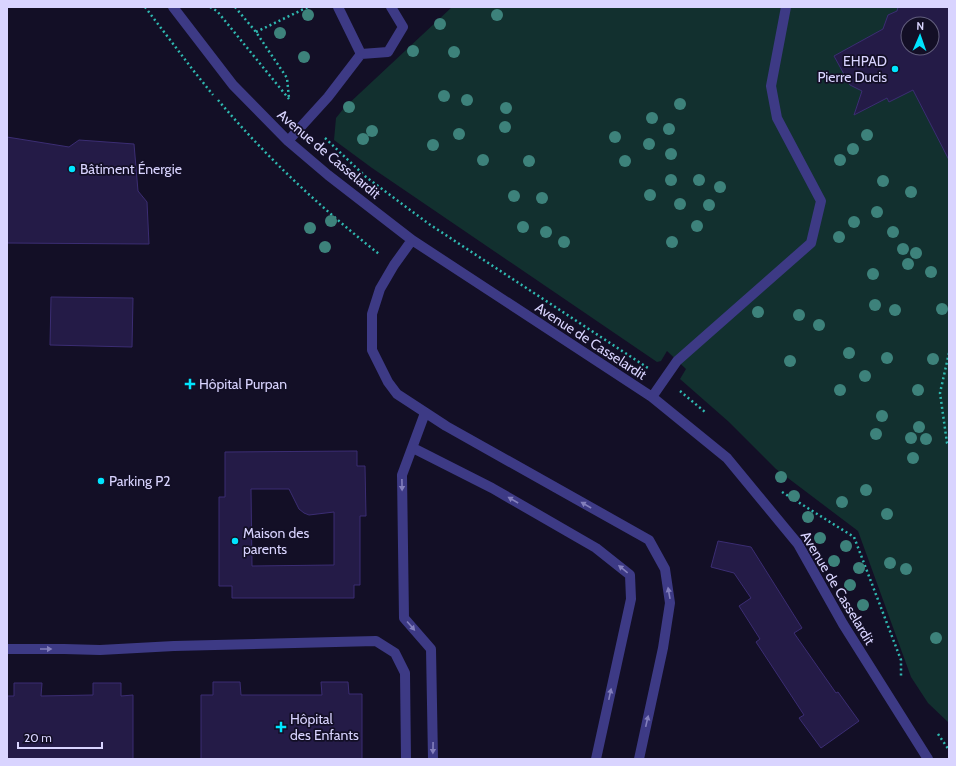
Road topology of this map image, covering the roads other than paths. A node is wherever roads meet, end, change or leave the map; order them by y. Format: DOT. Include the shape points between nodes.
graph roads {
  1 [pos="173,7"];
  2 [pos="338,7"];
  3 [pos="391,7"];
  4 [pos="786,7"];
  5 [pos="360,54"];
  6 [pos="288,141"];
  7 [pos="412,240"];
  8 [pos="652,398"];
  9 [pos="425,413"];
  10 [pos="413,448"];
  11 [pos="7,649"];
  12 [pos="406,759"];
  13 [pos="433,759"];
  14 [pos="596,759"];
  15 [pos="639,759"];
  16 [pos="928,759"];
  1 -- 6 [label="street, Avenue de Casselardit" via="233,85"];
  2 -- 5 [label="street"];
  3 -- 5 [label="street" via="403,27 388,52"];
  4 -- 8 [label="street" via="771,86 777,118 821,201 811,243 677,361"];
  5 -- 6 [label="street" via="328,97"];
  6 -- 7 [label="street, Avenue de Casselardit"];
  7 -- 8 [label="street, Avenue de Casselardit"];
  7 -- 9 [label="street" via="380,289 372,314 372,350 397,394"];
  8 -- 16 [label="street, Avenue de Casselardit" via="727,458 798,544 843,624"];
  9 -- 10 [label="street"];
  15 -- 9 [label="street, one-way" via="670,603 665,570 649,540"];
  10 -- 13 [label="street, one-way" via="402,474 404,618 431,650"];
  14 -- 10 [label="street, one-way" via="631,599 630,575 596,548 492,488"];
  11 -- 12 [label="street, one-way" via="100,650 376,641 394,653 405,673"];
}
